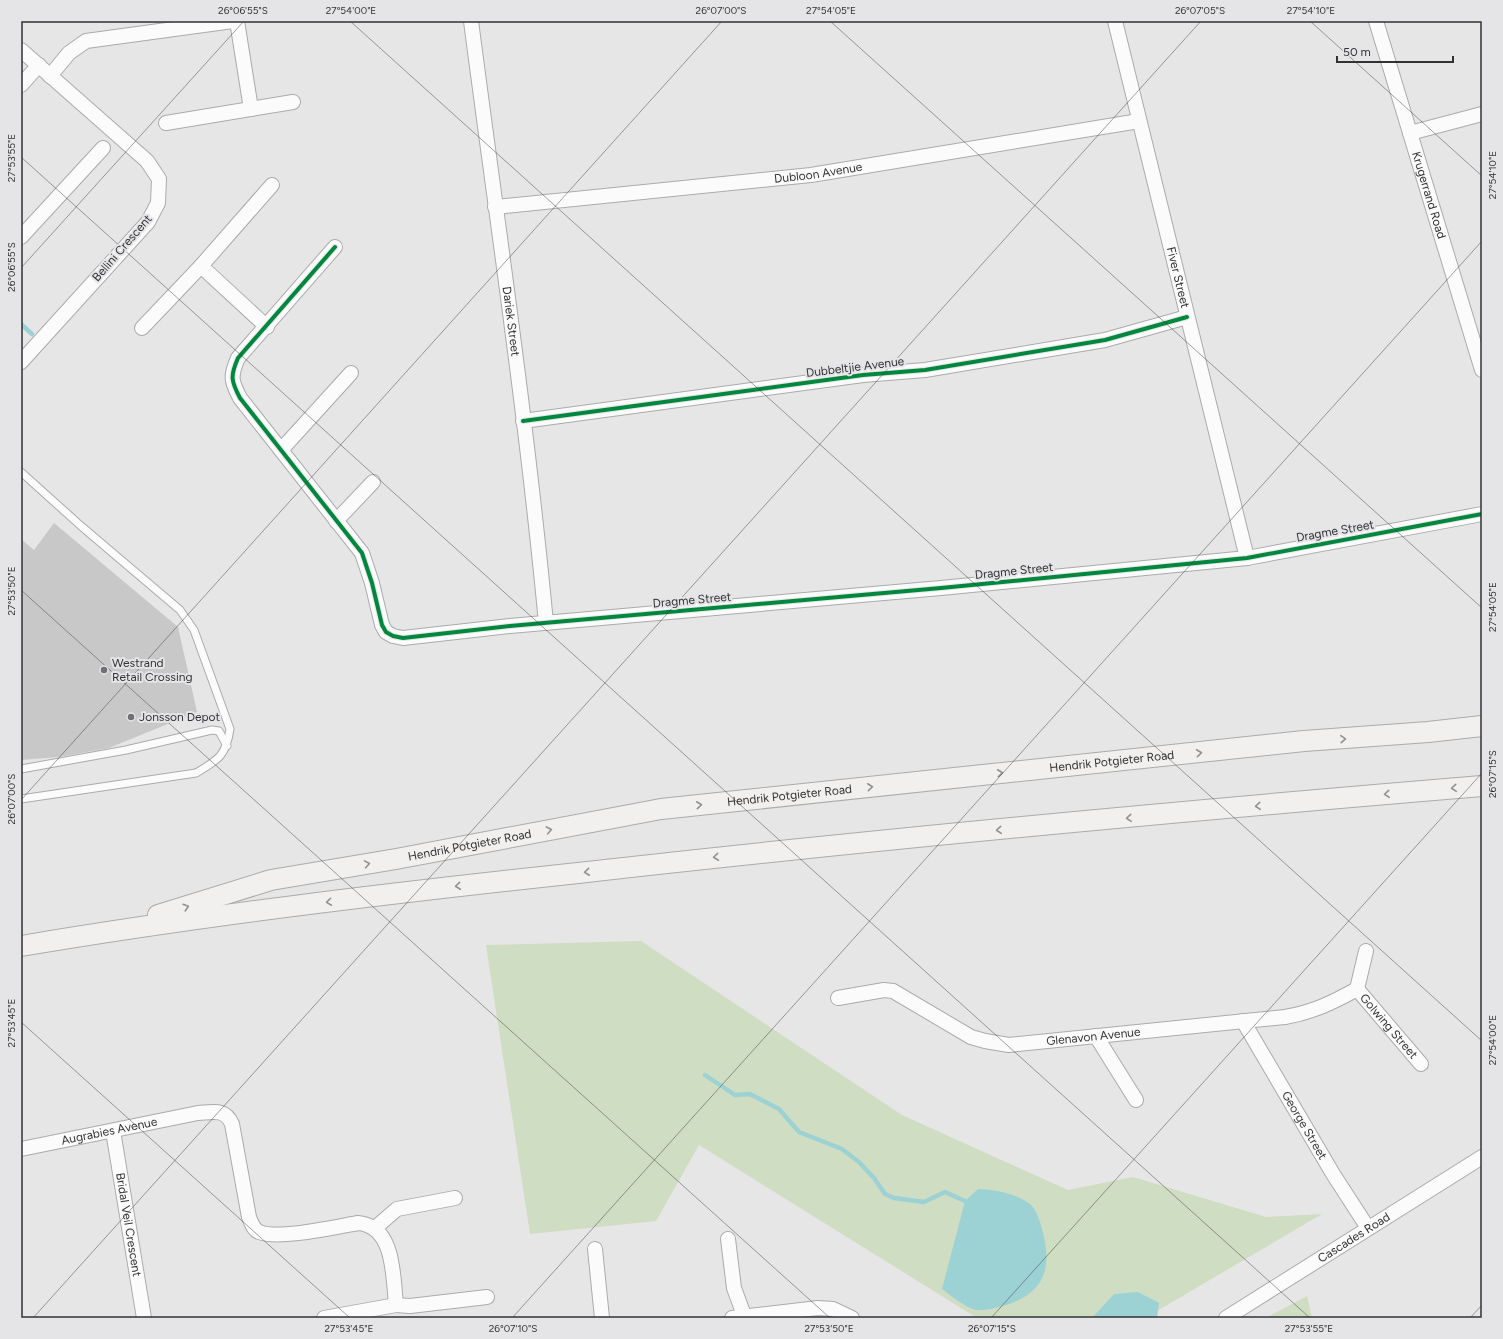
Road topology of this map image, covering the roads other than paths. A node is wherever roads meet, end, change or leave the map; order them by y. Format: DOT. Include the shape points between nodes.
graph roads {
  1 [pos="233,21"];
  2 [pos="237,21"];
  3 [pos="471,21"];
  4 [pos="1115,21"];
  5 [pos="1376,21"];
  6 [pos="21,50"];
  7 [pos="39,66"];
  8 [pos="50,76"];
  9 [pos="21,85"];
  10 [pos="293,102"];
  11 [pos="251,109"];
  12 [pos="1482,114"];
  13 [pos="1139,121"];
  14 [pos="166,124"];
  15 [pos="1410,133"];
  16 [pos="103,148"];
  17 [pos="272,185"];
  18 [pos="495,207"];
  19 [pos="21,237"];
  20 [pos="335,247"];
  21 [pos="201,266"];
  22 [pos="1187,317"];
  23 [pos="267,327"];
  24 [pos="142,328"];
  25 [pos="21,362"];
  26 [pos="1481,363"];
  27 [pos="351,373"];
  28 [pos="524,421"];
  29 [pos="281,450"];
  30 [pos="21,472"];
  31 [pos="373,482"];
  32 [pos="1482,514"];
  33 [pos="336,521"];
  34 [pos="1247,558"];
  35 [pos="546,623"];
  36 [pos="1482,726"];
  37 [pos="227,747"];
  38 [pos="21,769"];
  39 [pos="1482,786"];
  40 [pos="21,799"];
  41 [pos="109,931"];
  42 [pos="21,946"];
  43 [pos="1366,951"];
  44 [pos="1357,989"];
  45 [pos="838,998"];
  46 [pos="1243,1021"];
  47 [pos="1096,1036"];
  48 [pos="1421,1064"];
  49 [pos="1136,1100"];
  50 [pos="113,1130"];
  51 [pos="21,1150"];
  52 [pos="1482,1157"];
  53 [pos="455,1198"];
  54 [pos="374,1228"];
  55 [pos="1368,1228"];
  56 [pos="728,1239"];
  57 [pos="595,1249"];
  58 [pos="487,1297"];
  59 [pos="396,1305"];
  60 [pos="740,1317"];
  61 [pos="144,1318"];
  62 [pos="324,1318"];
  63 [pos="602,1318"];
  64 [pos="852,1318"];
  65 [pos="1226,1318"];
  1 -- 8 [label="street" via="86,41 69,53"];
  2 -- 11 [label="street"];
  3 -- 18 [label="street, Dariek Street"];
  4 -- 13 [label="street, Fiver Street"];
  5 -- 15 [label="street, Krugerrand Road"];
  6 -- 7 [label="street, Bellini Crescent"];
  7 -- 8 [label="street, Bellini Crescent"];
  7 -- 9 [label="street"];
  8 -- 25 [label="street, Bellini Crescent" via="147,161 159,179 158,203 148,222"];
  10 -- 11 [label="street"];
  11 -- 14 [label="street"];
  12 -- 15 [label="street"];
  13 -- 18 [label="street, Dubloon Avenue" via="811,175"];
  13 -- 22 [label="street, Fiver Street"];
  15 -- 26 [label="street, Krugerrand Road"];
  16 -- 19 [label="street"];
  17 -- 21 [label="street"];
  18 -- 28 [label="street, Dariek Street"];
  20 -- 23 [label="street, Dragme Street"];
  21 -- 23 [label="street"];
  21 -- 24 [label="street"];
  22 -- 28 [label="street, Dubbeltjie Avenue" via="1105,340 933,369 863,375"];
  22 -- 34 [label="street, Fiver Street"];
  23 -- 29 [label="street, Dragme Street" via="238,358 232,371 232,383 240,398"];
  27 -- 29 [label="street"];
  28 -- 35 [label="street, Dariek Street"];
  29 -- 33 [label="street, Dragme Street"];
  30 -- 37 [label="lane" via="180,610 194,630 230,730"];
  31 -- 33 [label="street"];
  32 -- 34 [label="street, Dragme Street"];
  33 -- 35 [label="street, Dragme Street" via="362,553 382,625 386,632 393,636 403,638"];
  34 -- 35 [label="street, Dragme Street"];
  41 -- 36 [label="main road, Hendrik Potgieter Road, one-way" via="271,880 660,809"];
  37 -- 38 [label="lane" via="219,731 212,730 126,750"];
  37 -- 40 [label="lane" via="216,761 196,773"];
  39 -- 41 [label="main road, Hendrik Potgieter Road, one-way" via="755,853 400,892"];
  41 -- 42 [label="main road, Hendrik Potgieter Road"];
  43 -- 44 [label="street"];
  44 -- 46 [label="street, Glenavon Avenue" via="1309,1012"];
  44 -- 48 [label="street, Golwing Street"];
  45 -- 47 [label="street, Glenavon Avenue" via="884,990 893,991 971,1037 1009,1045"];
  46 -- 47 [label="street, Glenavon Avenue"];
  46 -- 55 [label="street, George Street" via="1333,1174"];
  47 -- 49 [label="street"];
  50 -- 51 [label="street, Augrabies Avenue"];
  50 -- 54 [label="street, Augrabies Avenue" via="216,1111 229,1116 232,1124 249,1217 258,1231 282,1234 358,1224 367,1224"];
  50 -- 61 [label="street, Bridal Veil Crescent"];
  52 -- 55 [label="street, Cascades Road"];
  53 -- 54 [label="street" via="397,1209"];
  54 -- 59 [label="street" via="386,1243"];
  55 -- 65 [label="street, Cascades Road"];
  56 -- 60 [label="street"];
  57 -- 63 [label="street"];
  58 -- 59 [label="street" via="410,1306"];
  59 -- 62 [label="street"];
  60 -- 64 [label="street" via="818,1308 833,1309"];
}
